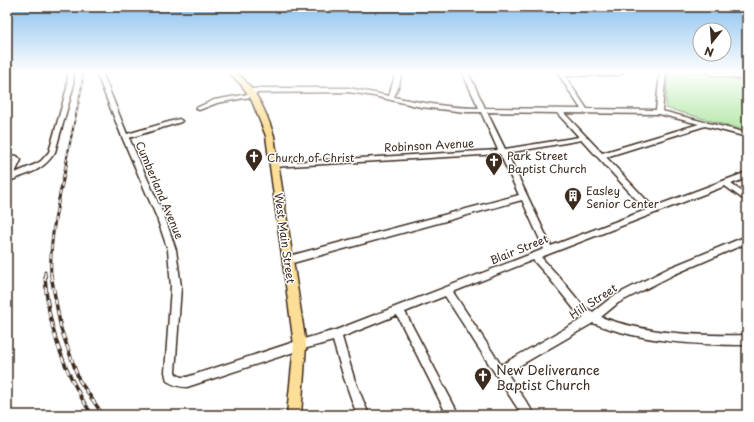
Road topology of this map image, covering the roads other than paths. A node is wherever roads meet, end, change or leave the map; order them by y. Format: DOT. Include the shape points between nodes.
graph roads {
  1 [pos="69,92"];
  2 [pos="107,92"];
  3 [pos="278,92"];
  4 [pos="359,92"];
  5 [pos="393,92"];
  6 [pos="475,92"];
  7 [pos="573,92"];
  8 [pos="661,92"];
  9 [pos="253,93"];
  10 [pos="391,97"];
  11 [pos="199,108"];
  12 [pos="484,110"];
  13 [pos="559,111"];
  14 [pos="585,111"];
  15 [pos="658,112"];
  16 [pos="179,121"];
  17 [pos="705,123"];
  18 [pos="747,135"];
  19 [pos="125,137"];
  20 [pos="584,138"];
  21 [pos="502,152"];
  22 [pos="600,156"];
  23 [pos="7,157"];
  24 [pos="275,165"];
  25 [pos="747,175"];
  26 [pos="8,180"];
  27 [pos="725,183"];
  28 [pos="524,197"];
  29 [pos="747,199"];
  30 [pos="651,210"];
  31 [pos="747,239"];
  32 [pos="549,250"];
  33 [pos="534,256"];
  34 [pos="289,260"];
  35 [pos="447,291"];
  36 [pos="399,310"];
  37 [pos="593,318"];
  38 [pos="336,335"];
  39 [pos="747,340"];
  40 [pos="300,345"];
  41 [pos="500,371"];
  42 [pos="294,415"];
  43 [pos="363,415"];
  44 [pos="453,415"];
  45 [pos="529,415"];
  1 -- 26 [label="street" via="49,158 39,167"];
  2 -- 19 [label="street, Cumberland Avenue"];
  3 -- 9 [label="street"];
  4 -- 10 [label="street"];
  5 -- 10 [label="street"];
  6 -- 12 [label="street"];
  7 -- 14 [label="street"];
  8 -- 15 [label="street"];
  9 -- 11 [label="street" via="216,101"];
  9 -- 24 [label="main road, West Main Street" via="266,121"];
  10 -- 12 [label="street" via="435,107"];
  12 -- 13 [label="street"];
  12 -- 21 [label="street"];
  13 -- 14 [label="street"];
  13 -- 20 [label="street"];
  14 -- 15 [label="street"];
  15 -- 17 [label="street"];
  16 -- 19 [label="street"];
  17 -- 18 [label="street"];
  17 -- 22 [label="street"];
  19 -- 40 [label="street, Cumberland Avenue" via="161,218 172,250 176,287 171,377 180,382 187,382"];
  20 -- 21 [label="street, Robinson Avenue"];
  20 -- 22 [label="street"];
  21 -- 24 [label="street, Robinson Avenue"];
  21 -- 28 [label="street"];
  22 -- 30 [label="street"];
  23 -- 26 [label="street" via="18,160"];
  24 -- 34 [label="main road, West Main Street"];
  25 -- 27 [label="street, Blair Street"];
  27 -- 29 [label="street"];
  27 -- 30 [label="street, Blair Street"];
  28 -- 32 [label="street"];
  28 -- 34 [label="street"];
  30 -- 32 [label="street, Blair Street"];
  31 -- 37 [label="street, Hill Street" via="672,270 615,300"];
  32 -- 33 [label="street, Blair Street"];
  33 -- 35 [label="street, Blair Street"];
  33 -- 37 [label="street" via="582,311"];
  34 -- 40 [label="main road, West Main Street"];
  35 -- 36 [label="street, Blair Street"];
  35 -- 41 [label="street"];
  36 -- 38 [label="street, Blair Street"];
  36 -- 44 [label="street"];
  37 -- 39 [label="street" via="613,327 645,333 712,341"];
  37 -- 41 [label="street, Hill Street"];
  38 -- 40 [label="street, Blair Street"];
  38 -- 43 [label="street"];
  40 -- 42 [label="main road, West Main Street"];
  41 -- 45 [label="street"];
}
